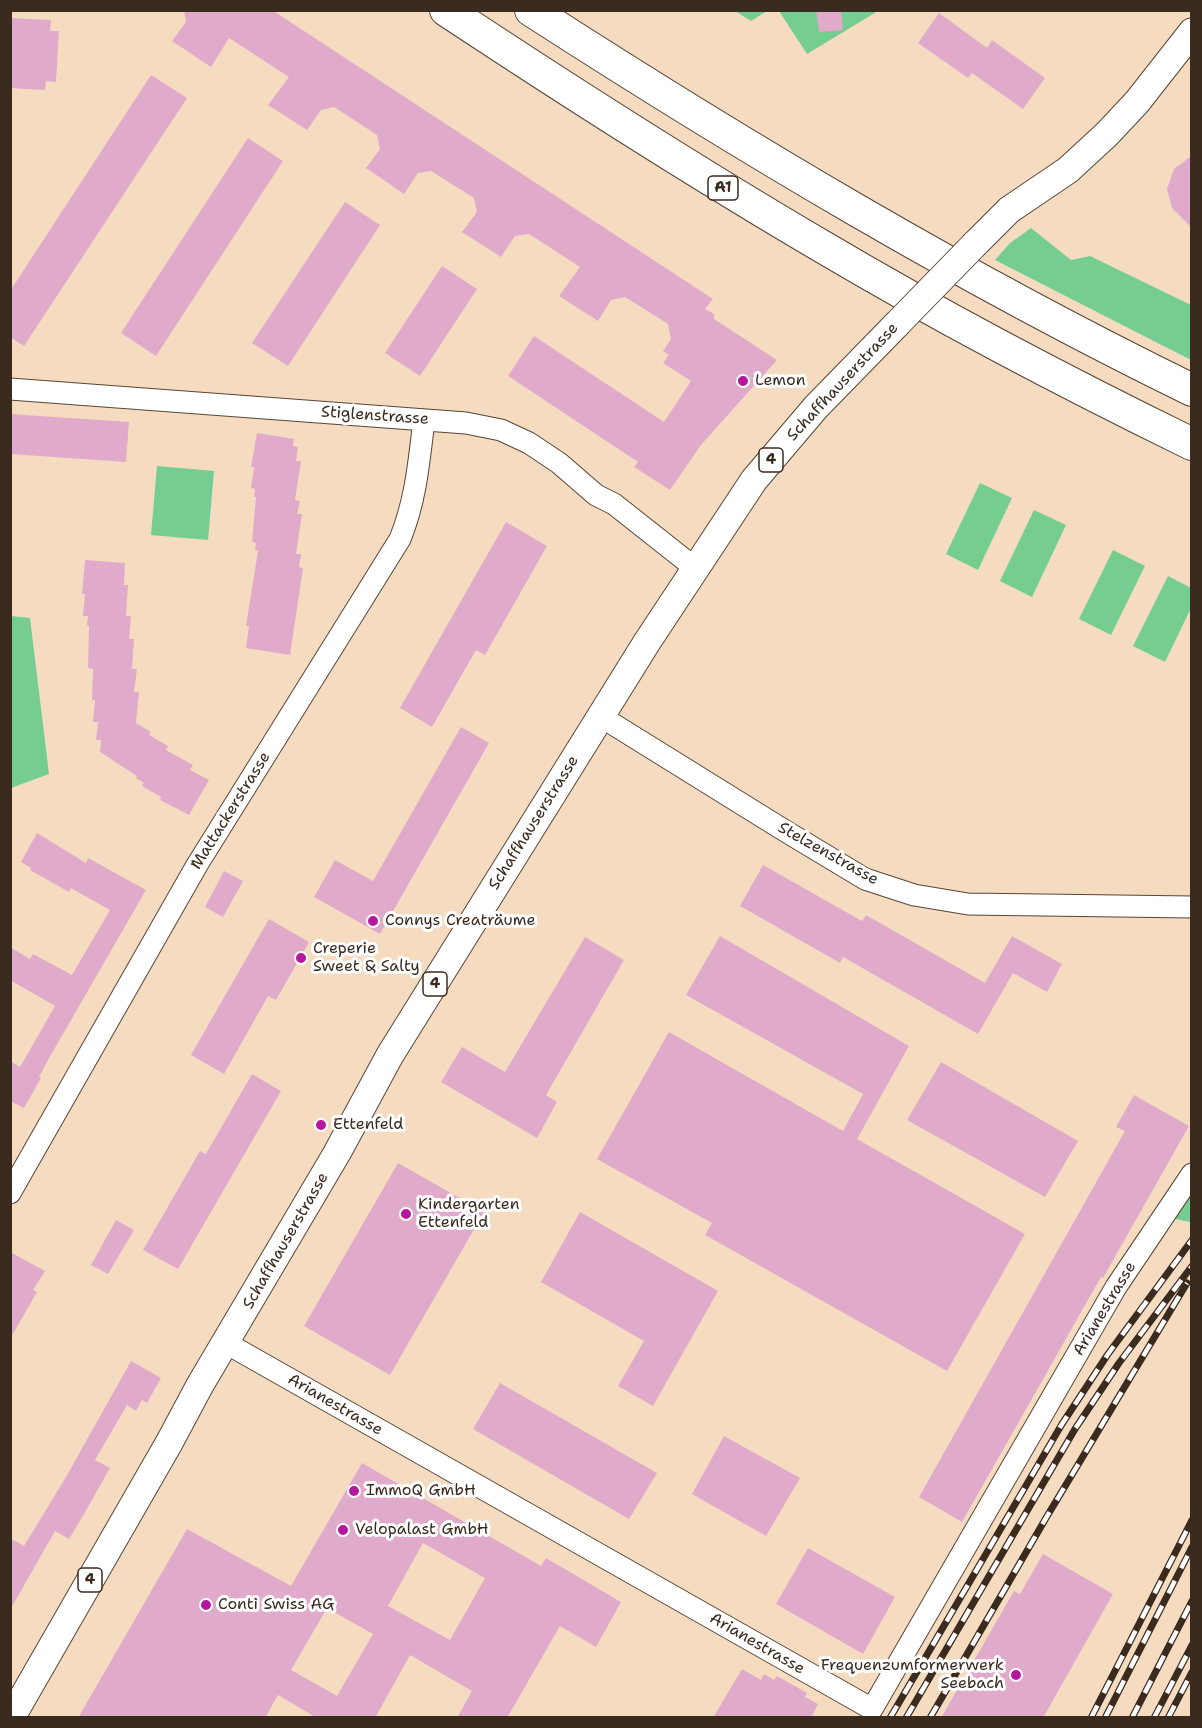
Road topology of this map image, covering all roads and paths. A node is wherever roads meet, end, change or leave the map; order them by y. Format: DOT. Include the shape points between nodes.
graph roads {
  1 [pos="446,10"];
  2 [pos="531,10"];
  3 [pos="1191,32"];
  4 [pos="10,389"];
  5 [pos="1191,390"];
  6 [pos="424,420"];
  7 [pos="1191,444"];
  8 [pos="695,568"];
  9 [pos="600,716"];
  10 [pos="1191,907"];
  11 [pos="1191,1174"];
  12 [pos="10,1193"];
  13 [pos="226,1343"];
  14 [pos="11,1718"];
  1 -- 7 [label="highway, A1" via="824,248 1040,367"];
  2 -- 5 [label="highway" via="848,206"];
  3 -- 8 [label="main road, Schaffhauserstrasse / 4, bridge" via="1107,134 1068,170 1009,210 816,407 760,473"];
  4 -- 6 [label="street, Stiglenstrasse"];
  6 -- 8 [label="street, Stiglenstrasse" via="501,430 530,443"];
  6 -- 12 [label="street, Mattackerstrasse" via="415,494 400,538 197,865"];
  8 -- 9 [label="main road, Schaffhauserstrasse / 4"];
  9 -- 10 [label="street, Stelzenstrasse" via="865,879 914,895 968,904"];
  9 -- 13 [label="main road, Schaffhauserstrasse / 4" via="390,1055 338,1153"];
  11 -- 13 [label="street, Arianestrasse" via="1116,1287 872,1709"];
  13 -- 14 [label="main road, Schaffhauserstrasse / 4"];
}
